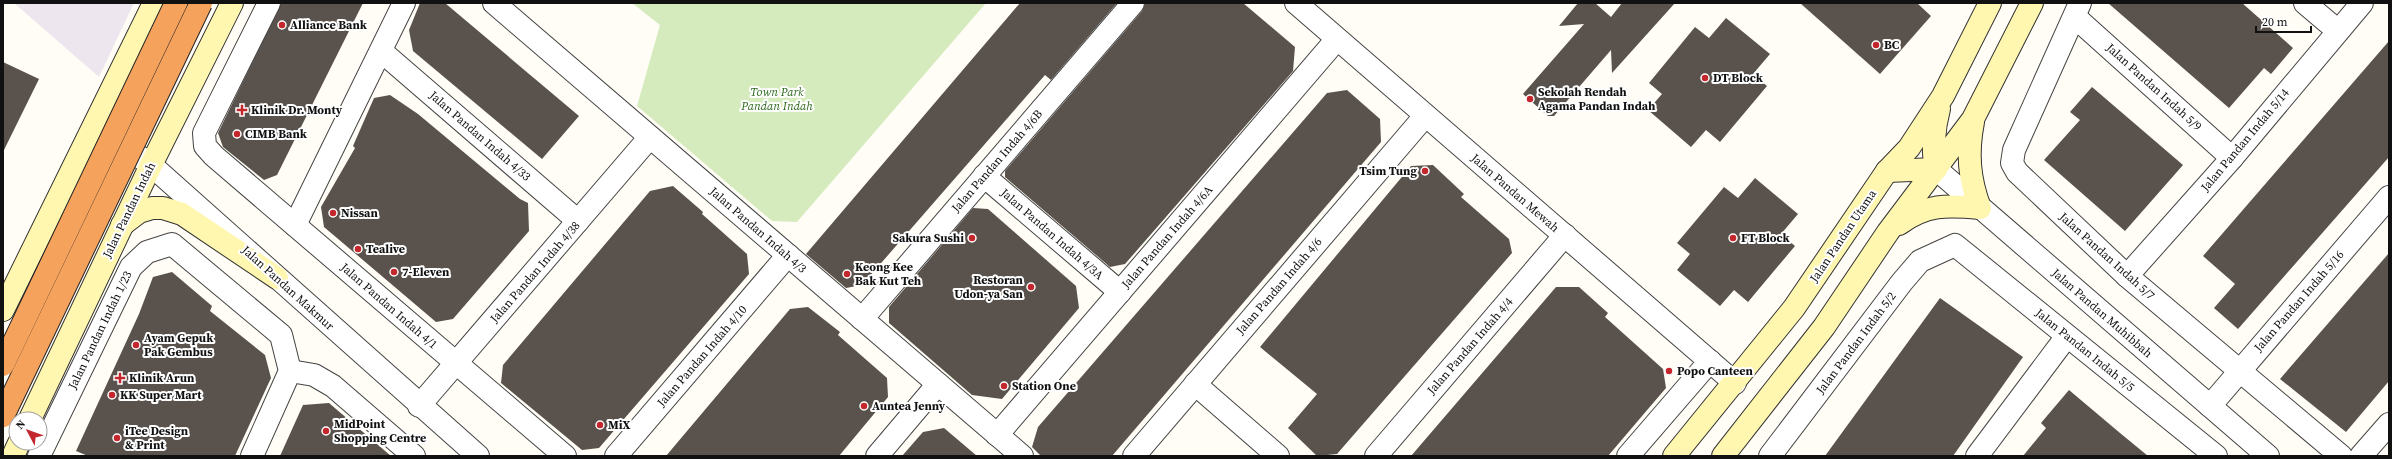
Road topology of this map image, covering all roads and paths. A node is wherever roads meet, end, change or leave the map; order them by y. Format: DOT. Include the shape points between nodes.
graph roads {
  1 [pos="176,3"];
  2 [pos="201,3"];
  3 [pos="232,3"];
  4 [pos="269,3"];
  5 [pos="404,3"];
  6 [pos="494,3"];
  7 [pos="1133,3"];
  8 [pos="1296,3"];
  9 [pos="1990,3"];
  10 [pos="2032,3"];
  11 [pos="2305,3"];
  12 [pos="2362,3"];
  13 [pos="153,6"];
  14 [pos="2078,10"];
  15 [pos="2338,31"];
  16 [pos="215,38"];
  17 [pos="1337,39"];
  18 [pos="381,51"];
  19 [pos="1943,96"];
  20 [pos="1425,116"];
  21 [pos="1973,119"];
  22 [pos="94,125"];
  23 [pos="650,137"];
  24 [pos="2232,158"];
  25 [pos="151,165"];
  26 [pos="1936,169"];
  27 [pos="1887,171"];
  28 [pos="984,176"];
  29 [pos="2389,197"];
  30 [pos="1980,208"];
  31 [pos="578,221"];
  32 [pos="295,224"];
  33 [pos="122,225"];
  34 [pos="1888,232"];
  35 [pos="1565,235"];
  36 [pos="1955,245"];
  37 [pos="788,255"];
  38 [pos="2127,276"];
  39 [pos="277,278"];
  40 [pos="1120,292"];
  41 [pos="3,310"];
  42 [pos="862,319"];
  43 [pos="2067,336"];
  44 [pos="1710,361"];
  45 [pos="456,363"];
  46 [pos="3,365"];
  47 [pos="290,371"];
  48 [pos="2240,371"];
  49 [pos="1735,383"];
  50 [pos="938,384"];
  51 [pos="1195,384"];
  52 [pos="419,406"];
  53 [pos="2210,406"];
  54 [pos="34,411"];
  55 [pos="3,416"];
  56 [pos="2389,424"];
  57 [pos="998,435"];
  58 [pos="1277,455"];
  59 [pos="39,456"];
  60 [pos="252,456"];
  61 [pos="414,456"];
  62 [pos="478,456"];
  63 [pos="565,456"];
  64 [pos="616,456"];
  65 [pos="877,456"];
  66 [pos="1022,456"];
  67 [pos="1134,456"];
  68 [pos="1376,456"];
  69 [pos="1628,456"];
  70 [pos="1674,456"];
  71 [pos="1723,456"];
  72 [pos="1770,456"];
  73 [pos="1977,456"];
  74 [pos="2216,456"];
  75 [pos="2268,456"];
  76 [pos="2341,456"];
  77 [pos="2361,456"];
  1 -- 46 [label="highway, bridge"];
  2 -- 55 [label="highway, bridge"];
  3 -- 16 [label="main road, Jalan Pandan Indah"];
  4 -- 32 [label="street, Jalan Pandan Indah 4/1" via="204,133 205,146"];
  5 -- 18 [label="street"];
  6 -- 23 [label="street, Jalan Pandan Indah 4/3"];
  7 -- 28 [label="street, Jalan Pandan Indah 4/6B"];
  8 -- 17 [label="street, Jalan Pandan Mewah"];
  9 -- 19 [label="main road, Jalan Pandan Utama"];
  10 -- 21 [label="main road"];
  11 -- 15 [label="street"];
  12 -- 15 [label="street, Jalan Pandan Indah 5/14"];
  13 -- 16 [label="main road" via="156,28 162,38 171,43 197,47"];
  13 -- 22 [label="main road"];
  14 -- 24 [label="street, Jalan Pandan Indah 5/9"];
  14 -- 38 [label="street, Jalan Pandan Indah 5/7" via="2014,150 2012,163 2017,172"];
  15 -- 24 [label="street, Jalan Pandan Indah 5/14"];
  16 -- 25 [label="main road, Jalan Pandan Indah"];
  17 -- 20 [label="street, Jalan Pandan Mewah"];
  17 -- 40 [label="street, Jalan Pandan Indah 4/6A"];
  18 -- 31 [label="street, Jalan Pandan Indah 4/33"];
  18 -- 32 [label="street"];
  19 -- 26 [label="main road" via="1935,131"];
  19 -- 27 [label="main road, Jalan Pandan Utama" via="1909,148"];
  20 -- 35 [label="street, Jalan Pandan Mewah"];
  20 -- 51 [label="street, Jalan Pandan Indah 4/6"];
  21 -- 26 [label="main road"];
  21 -- 30 [label="main road" via="1968,147 1969,168 1972,187"];
  22 -- 25 [label="street, Jalan Pandan Makmur"];
  22 -- 41 [label="main road"];
  23 -- 31 [label="street, Jalan Pandan Indah 4/38"];
  23 -- 37 [label="street, Jalan Pandan Indah 4/3"];
  24 -- 38 [label="street, Jalan Pandan Indah 5/14"];
  25 -- 33 [label="main road, Jalan Pandan Indah"];
  25 -- 39 [label="street, Jalan Pandan Makmur"];
  26 -- 27 [label="main road"];
  26 -- 30 [label="street, Jalan Pandan Muhibbah"];
  26 -- 34 [label="main road"];
  27 -- 49 [label="main road, Jalan Pandan Utama" via="1794,308"];
  28 -- 40 [label="street, Jalan Pandan Indah 4/3A"];
  28 -- 42 [label="street, Jalan Pandan Indah 4/6B"];
  29 -- 48 [label="street, Jalan Pandan Indah 5/16"];
  30 -- 34 [label="main road" via="1953,206 1926,209 1913,214"];
  30 -- 53 [label="street, Jalan Pandan Muhibbah"];
  31 -- 45 [label="street, Jalan Pandan Indah 4/38"];
  32 -- 45 [label="street, Jalan Pandan Indah 4/1"];
  33 -- 39 [label="main road" via="139,212 152,208 163,208 182,214"];
  33 -- 54 [label="main road, Jalan Pandan Indah"];
  34 -- 71 [label="main road" via="1824,327"];
  35 -- 44 [label="street, Jalan Pandan Mewah"];
  35 -- 68 [label="street, Jalan Pandan Indah 4/4"];
  36 -- 43 [label="street, Jalan Pandan Indah 5/5"];
  36 -- 72 [label="street, Jalan Pandan Indah 5/2" via="1920,261"];
  37 -- 42 [label="street, Jalan Pandan Indah 4/3"];
  37 -- 64 [label="street, Jalan Pandan Indah 4/10"];
  38 -- 48 [label="street, Jalan Pandan Indah 5/7"];
  39 -- 52 [label="street, Jalan Pandan Makmur"];
  40 -- 57 [label="street, Jalan Pandan Indah 4/6A"];
  42 -- 50 [label="street, Jalan Pandan Indah 4/3"];
  43 -- 73 [label="street"];
  43 -- 74 [label="street, Jalan Pandan Indah 5/5"];
  44 -- 49 [label="street, Jalan Pandan Mewah"];
  44 -- 69 [label="street"];
  45 -- 52 [label="street, Jalan Pandan Indah 4/38"];
  45 -- 63 [label="street, Jalan Pandan Indah 4/1"];
  47 -- 59 [label="street, Jalan Pandan Indah 1/23" via="281,335 172,244 147,252 130,267"];
  47 -- 60 [label="street"];
  47 -- 61 [label="street" via="314,375 332,386"];
  48 -- 53 [label="street, Jalan Pandan Indah 5/16"];
  48 -- 76 [label="street, Jalan Pandan Indah 5/7"];
  49 -- 70 [label="main road, Jalan Pandan Utama"];
  50 -- 57 [label="street, Jalan Pandan Indah 4/3"];
  50 -- 65 [label="street"];
  51 -- 58 [label="street"];
  51 -- 67 [label="street, Jalan Pandan Indah 4/6"];
  52 -- 62 [label="street, Jalan Pandan Makmur"];
  53 -- 75 [label="street, Jalan Pandan Muhibbah"];
  56 -- 77 [label="street"];
  57 -- 66 [label="street, Jalan Pandan Indah 4/3"];
}
